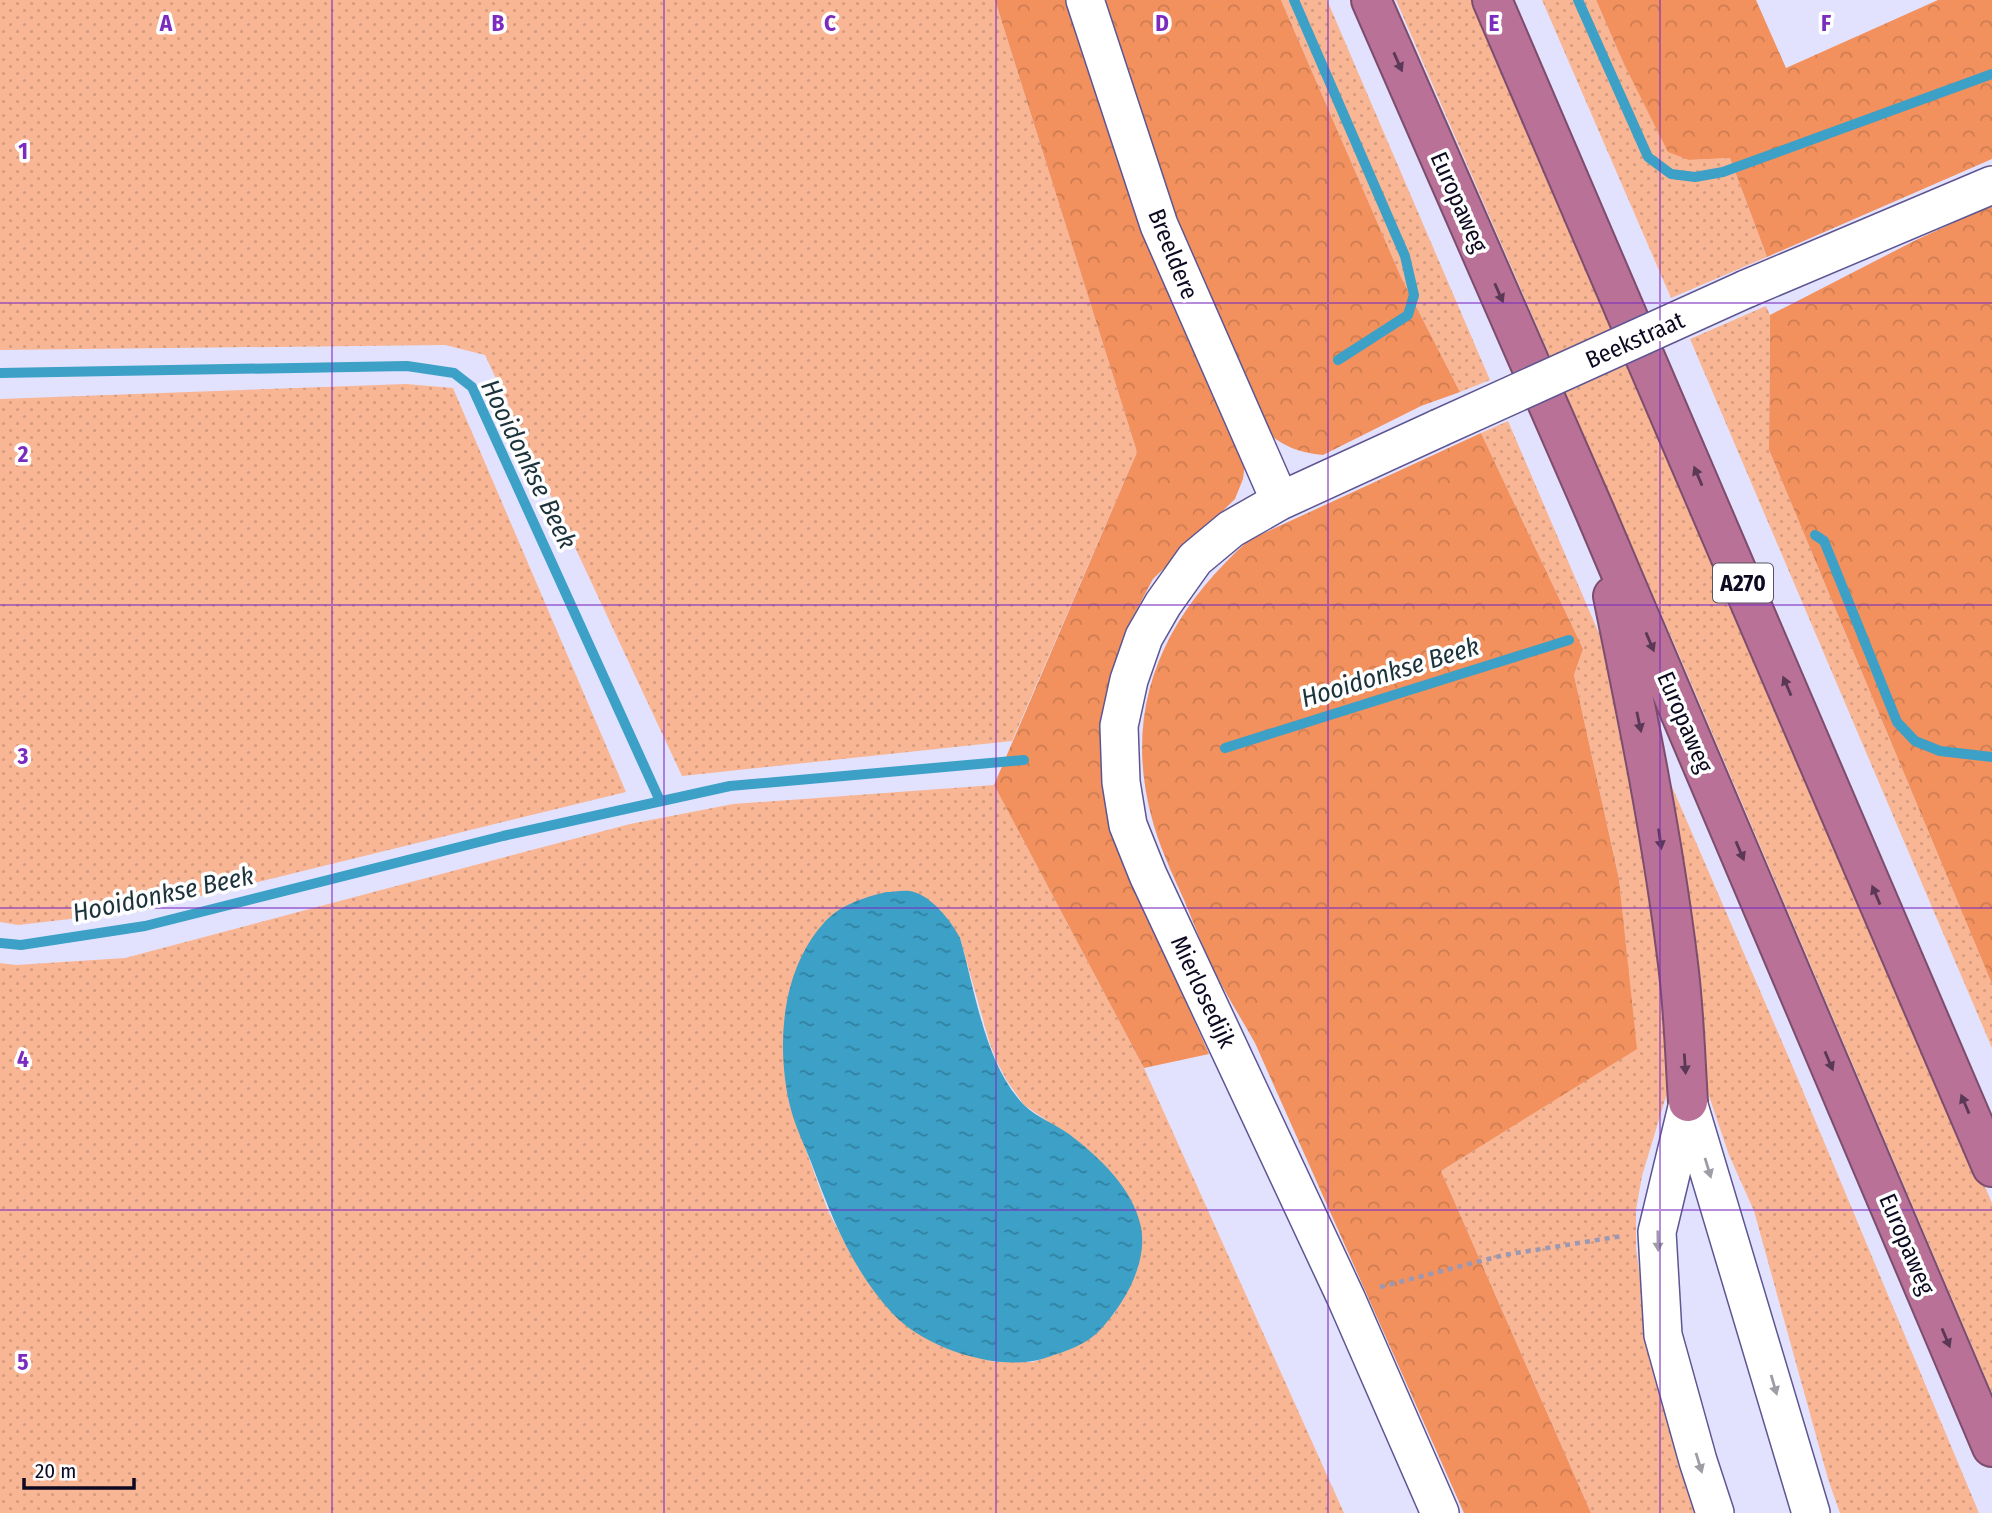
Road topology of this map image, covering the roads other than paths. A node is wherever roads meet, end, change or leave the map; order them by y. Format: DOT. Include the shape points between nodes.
graph roads {
  1 [pos="1085,0"];
  2 [pos="1371,0"];
  3 [pos="1492,0"];
  4 [pos="1992,185"];
  5 [pos="1280,501"];
  6 [pos="1595,512"];
  7 [pos="1688,1102"];
  8 [pos="1992,1167"];
  9 [pos="1992,1447"];
  10 [pos="1440,1513"];
  11 [pos="1715,1513"];
  12 [pos="1811,1513"];
  1 -- 5 [label="street, Breeldere" via="1159,225"];
  2 -- 6 [label="highway, Europaweg, one-way"];
  8 -- 3 [label="highway, A270, one-way"];
  4 -- 5 [label="street, Beekstraat, bridge" via="1746,289"];
  5 -- 10 [label="street, Mierlosedijk" via="1231,529 1195,559 1144,637 1119,726 1121,782 1128,825 1148,876 1346,1298"];
  6 -- 7 [label="highway, one-way" via="1650,771 1678,966"];
  6 -- 9 [label="highway, Europaweg, one-way"];
  7 -- 11 [label="street, one-way" via="1657,1232 1663,1335"];
  7 -- 12 [label="street, one-way"];
}
